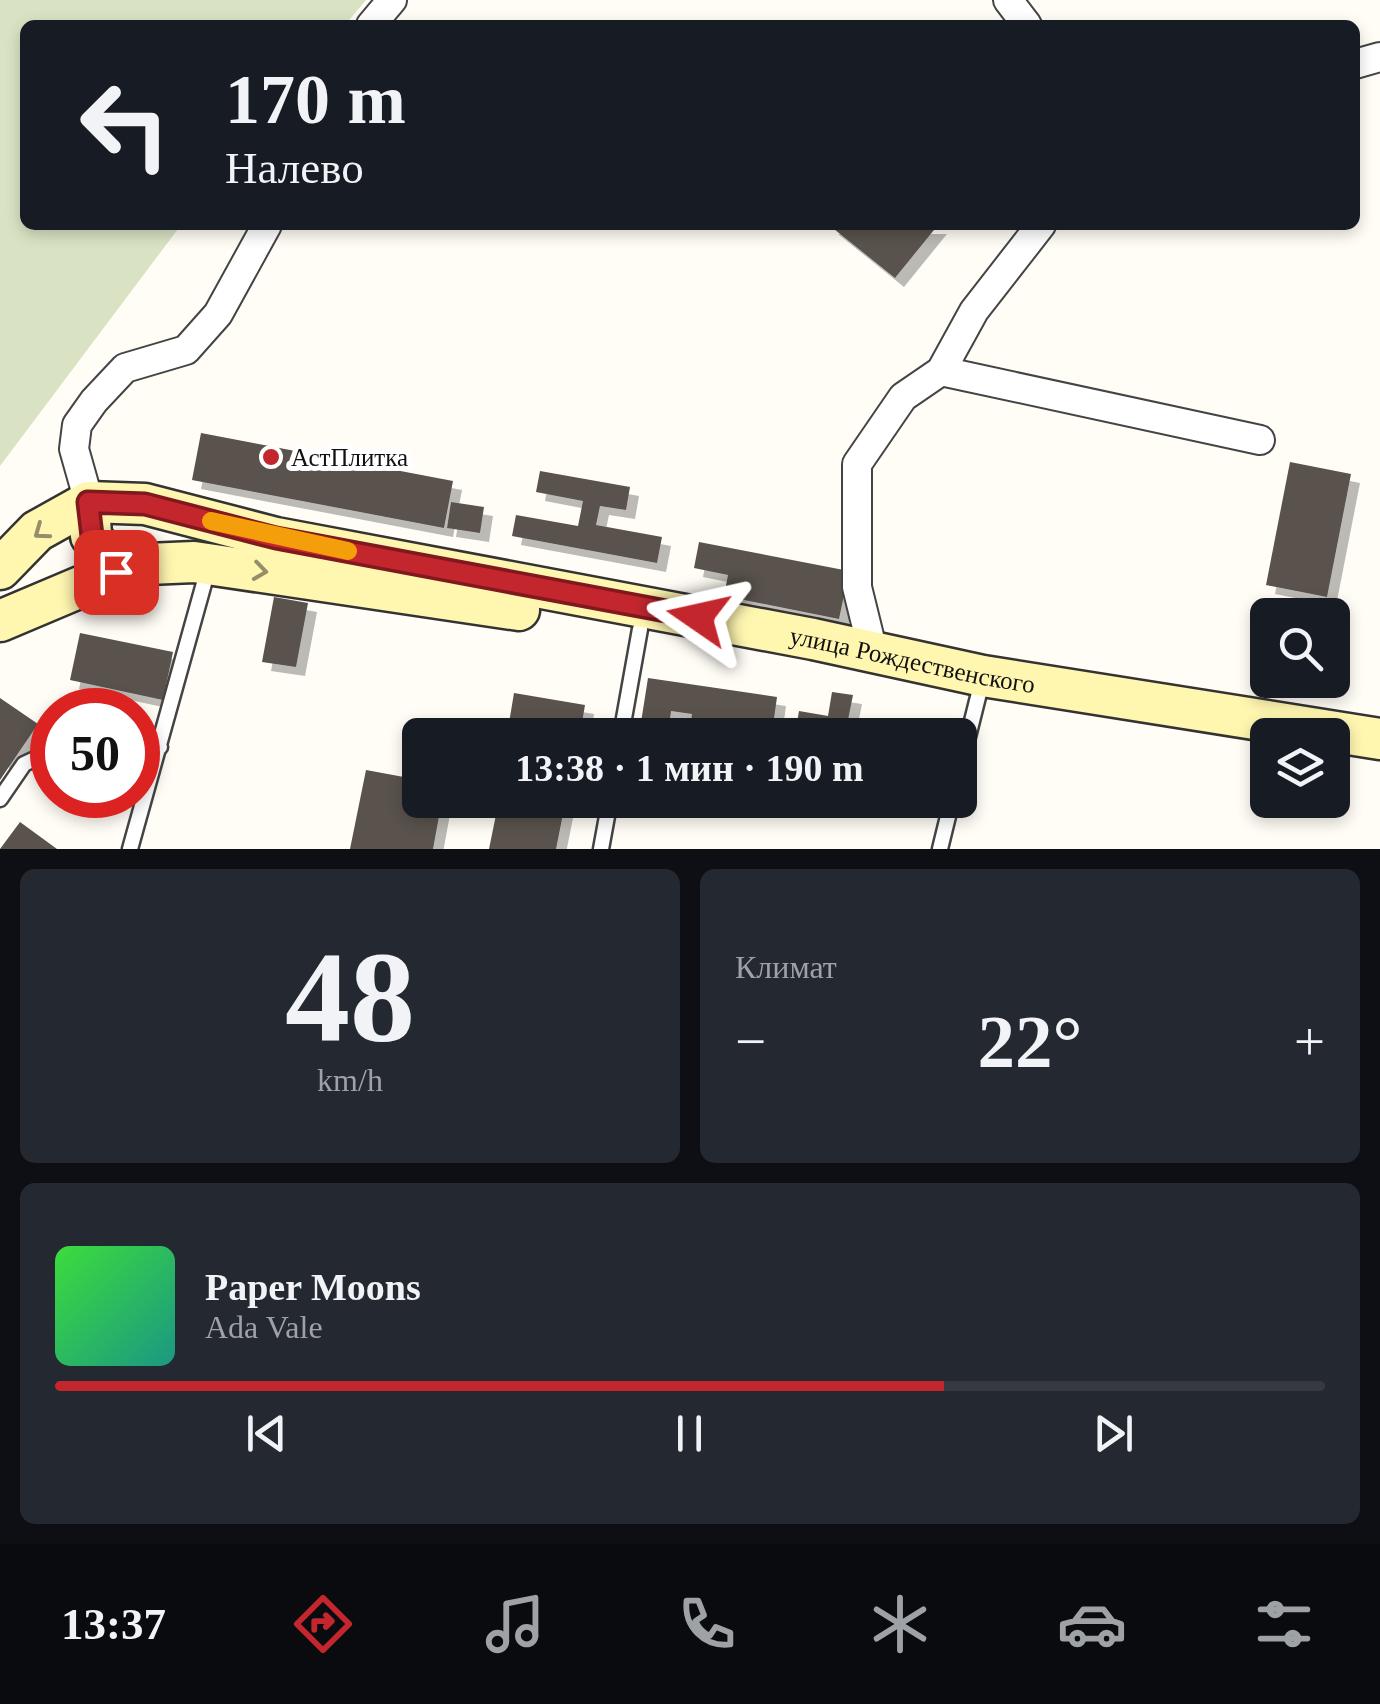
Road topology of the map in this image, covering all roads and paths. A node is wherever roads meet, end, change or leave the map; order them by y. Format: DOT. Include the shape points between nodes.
graph roads {
  1 [pos="392,0"];
  2 [pos="1008,0"];
  3 [pos="375,20"];
  4 [pos="1024,20"];
  5 [pos="263,230"];
  6 [pos="1037,230"];
  7 [pos="942,372"];
  8 [pos="1260,440"];
  9 [pos="88,502"];
  10 [pos="145,504"];
  11 [pos="210,564"];
  12 [pos="132,568"];
  13 [pos="0,570"];
  14 [pos="0,621"];
  15 [pos="640,628"];
  16 [pos="873,652"];
  17 [pos="983,676"];
  18 [pos="624,718"];
  19 [pos="973,718"];
  20 [pos="1380,740"];
  21 [pos="160,747"];
  22 [pos="30,761"];
  23 [pos="0,799"];
  24 [pos="139,818"];
  25 [pos="607,818"];
  26 [pos="948,818"];
  27 [pos="130,849"];
  28 [pos="601,849"];
  29 [pos="940,849"];
  1 -- 3 [label="street"];
  2 -- 4 [label="street"];
  5 -- 9 [label="street" via="218,314 186,350 125,368 77,425 74,449"];
  6 -- 7 [label="street" via="974,311"];
  7 -- 8 [label="street"];
  7 -- 16 [label="street" via="903,397 857,464 857,587"];
  9 -- 10 [label="main road, улица Рождественского"];
  9 -- 12 [label="main road" via="92,536"];
  9 -- 13 [label="main road, one-way" via="38,532"];
  10 -- 12 [label="main road" via="162,549"];
  10 -- 16 [label="main road, улица Рождественского" via="276,538"];
  11 -- 12 [label="main road"];
  11 -- 15 [label="main road, one-way"];
  11 -- 21 [label="lane"];
  12 -- 14 [label="main road"];
  15 -- 17 [label="main road"];
  15 -- 18 [label="lane"];
  16 -- 17 [label="main road, улица Рождественского"];
  17 -- 19 [label="lane"];
  17 -- 20 [label="main road, улица Рождественского"];
  22 -- 23 [label="lane"];
  24 -- 27 [label="lane"];
  25 -- 28 [label="lane"];
  26 -- 29 [label="lane"];
}
